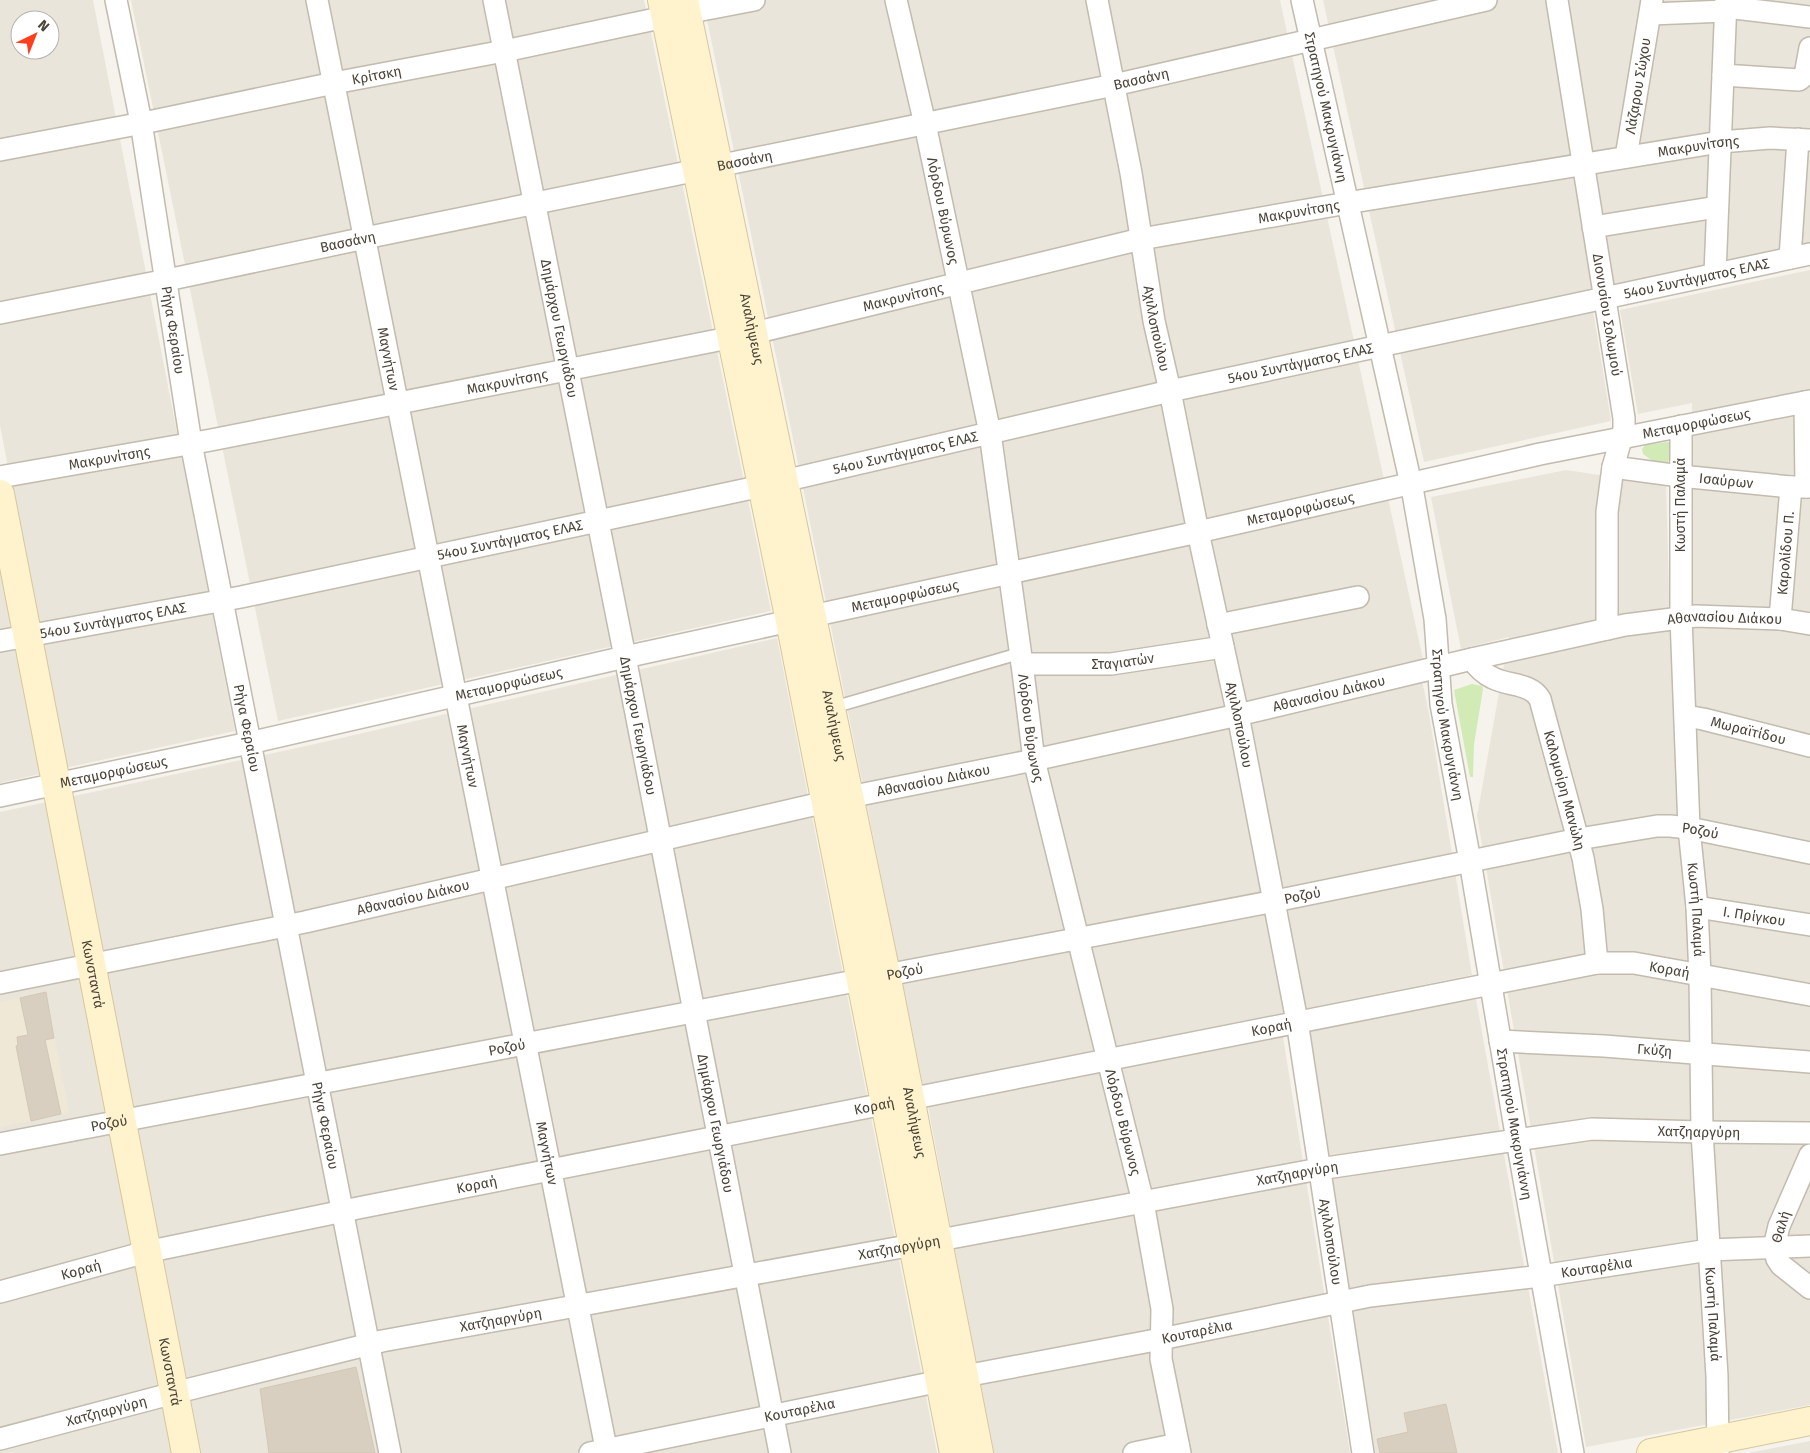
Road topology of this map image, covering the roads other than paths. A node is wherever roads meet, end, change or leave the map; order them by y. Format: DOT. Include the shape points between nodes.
graph roads {
  1 [pos="116,0"];
  2 [pos="318,0"];
  3 [pos="494,0"];
  4 [pos="754,0"];
  5 [pos="896,0"];
  6 [pos="1096,0"];
  7 [pos="1302,0"];
  8 [pos="1486,0"];
  9 [pos="1557,0"];
  10 [pos="1726,6"];
  11 [pos="675,7"];
  12 [pos="1652,7"];
  13 [pos="1810,17"];
  14 [pos="1311,40"];
  15 [pos="1810,48"];
  16 [pos="504,51"];
  17 [pos="1723,74"];
  18 [pos="334,83"];
  19 [pos="1114,85"];
  20 [pos="141,122"];
  21 [pos="924,124"];
  22 [pos="1804,140"];
  23 [pos="1720,142"];
  24 [pos="0,150"];
  25 [pos="1626,157"];
  26 [pos="1584,164"];
  27 [pos="708,168"];
  28 [pos="1348,202"];
  29 [pos="534,203"];
  30 [pos="1717,207"];
  31 [pos="1593,227"];
  32 [pos="365,238"];
  33 [pos="1141,239"];
  34 [pos="1800,256"];
  35 [pos="1715,274"];
  36 [pos="167,280"];
  37 [pos="959,283"];
  38 [pos="1604,297"];
  39 [pos="0,312"];
  40 [pos="743,335"];
  41 [pos="1380,346"];
  42 [pos="568,370"];
  43 [pos="1170,391"];
  44 [pos="1808,401"];
  45 [pos="398,403"];
  46 [pos="1681,426"];
  47 [pos="990,433"];
  48 [pos="1622,438"];
  49 [pos="191,443"];
  50 [pos="1613,467"];
  51 [pos="1680,476"];
  52 [pos="0,477"];
  53 [pos="1411,482"];
  54 [pos="773,484"];
  55 [pos="1802,487"];
  56 [pos="0,494"];
  57 [pos="598,521"];
  58 [pos="1198,532"];
  59 [pos="428,558"];
  60 [pos="1010,574"];
  61 [pos="1358,597"];
  62 [pos="222,600"];
  63 [pos="1680,617"];
  64 [pos="801,619"];
  65 [pos="1780,619"];
  66 [pos="1810,624"];
  67 [pos="1218,625"];
  68 [pos="1607,629"];
  69 [pos="27,636"];
  70 [pos="0,641"];
  71 [pos="1223,646"];
  72 [pos="625,657"];
  73 [pos="1022,658"];
  74 [pos="1472,659"];
  75 [pos="1438,667"];
  76 [pos="457,696"];
  77 [pos="831,708"];
  78 [pos="1238,715"];
  79 [pos="1686,716"];
  80 [pos="250,743"];
  81 [pos="1810,746"];
  82 [pos="1034,760"];
  83 [pos="55,784"];
  84 [pos="0,796"];
  85 [pos="838,799"];
  86 [pos="1689,828"];
  87 [pos="661,839"];
  88 [pos="1578,839"];
  89 [pos="1810,853"];
  90 [pos="1470,861"];
  91 [pos="494,880"];
  92 [pos="1275,901"];
  93 [pos="1697,907"];
  94 [pos="1810,925"];
  95 [pos="287,926"];
  96 [pos="1079,937"];
  97 [pos="1597,963"];
  98 [pos="90,964"];
  99 [pos="873,976"];
  100 [pos="1700,976"];
  101 [pos="0,983"];
  102 [pos="1490,984"];
  103 [pos="1810,995"];
  104 [pos="694,1012"];
  105 [pos="1297,1021"];
  106 [pos="1500,1041"];
  107 [pos="526,1043"];
  108 [pos="1701,1053"];
  109 [pos="1108,1059"];
  110 [pos="1810,1062"];
  111 [pos="317,1083"];
  112 [pos="898,1101"];
  113 [pos="121,1120"];
  114 [pos="1702,1132"];
  115 [pos="1810,1133"];
  116 [pos="718,1136"];
  117 [pos="1517,1140"];
  118 [pos="0,1144"];
  119 [pos="1810,1155"];
  120 [pos="1319,1169"];
  121 [pos="551,1171"];
  122 [pos="1143,1202"];
  123 [pos="343,1211"];
  124 [pos="926,1243"];
  125 [pos="1810,1246"];
  126 [pos="1774,1247"];
  127 [pos="1709,1250"];
  128 [pos="146,1252"];
  129 [pos="747,1275"];
  130 [pos="1541,1276"];
  131 [pos="1810,1288"];
  132 [pos="0,1292"];
  133 [pos="1339,1302"];
  134 [pos="578,1306"];
  135 [pos="1161,1339"];
  136 [pos="369,1344"];
  137 [pos="952,1379"];
  138 [pos="174,1393"];
  139 [pos="773,1416"];
  140 [pos="1810,1421"];
  141 [pos="0,1439"];
  142 [pos="1718,1446"];
  143 [pos="1179,1449"];
  144 [pos="601,1452"];
  145 [pos="186,1453"];
  146 [pos="390,1453"];
  147 [pos="780,1453"];
  148 [pos="954,1453"];
  149 [pos="979,1453"];
  150 [pos="1134,1453"];
  151 [pos="1363,1453"];
  152 [pos="1573,1453"];
  153 [pos="1651,1453"];
  1 -- 20 [label="street, Ρήγα Φεραίου"];
  2 -- 18 [label="street, Μαγνήτων"];
  3 -- 16 [label="street, Δημάρχου Γεωργιάδου"];
  4 -- 11 [label="street, Κρίτσκη"];
  5 -- 21 [label="street, Λόρδου Βύρωνος"];
  6 -- 19 [label="street, Αχιλλοπούλου"];
  7 -- 14 [label="street, Στρατηγού Μακρυγιάννη"];
  8 -- 14 [label="street, Βασσάνη"];
  9 -- 26 [label="street, Διονυσίου Σολωμού"];
  10 -- 12 [label="street, Λάζαρου Σώχου"];
  10 -- 13 [label="street, Λάζαρου Σώχου"];
  10 -- 17 [label="street"];
  11 -- 16 [label="street, Κρίτσκη"];
  11 -- 27 [label="main road, Αναλήψεως"];
  12 -- 25 [label="street, Λάζαρου Σώχου"];
  14 -- 19 [label="street, Βασσάνη"];
  14 -- 28 [label="street, Στρατηγού Μακρυγιάννη"];
  15 -- 17 [label="street" via="1805,75 1799,80"];
  16 -- 18 [label="street, Κρίτσκη"];
  16 -- 29 [label="street, Δημάρχου Γεωργιάδου"];
  17 -- 23 [label="street"];
  18 -- 20 [label="street, Κρίτσκη"];
  18 -- 32 [label="street, Μαγνήτων"];
  19 -- 21 [label="street, Βασσάνη"];
  19 -- 33 [label="street, Αχιλλοπούλου"];
  20 -- 24 [label="street, Κρίτσκη"];
  20 -- 36 [label="street, Ρήγα Φεραίου"];
  21 -- 27 [label="street, Βασσάνη"];
  21 -- 37 [label="street, Λόρδου Βύρωνος"];
  22 -- 23 [label="street, Μακρυνίτσης" via="1770,138"];
  22 -- 34 [label="street"];
  23 -- 25 [label="street, Μακρυνίτσης"];
  23 -- 30 [label="street"];
  25 -- 26 [label="street, Μακρυνίτσης"];
  26 -- 28 [label="street, Μακρυνίτσης"];
  26 -- 31 [label="street, Διονυσίου Σολωμού"];
  27 -- 29 [label="street, Βασσάνη"];
  27 -- 40 [label="main road, Αναλήψεως"];
  28 -- 33 [label="street, Μακρυνίτσης"];
  28 -- 41 [label="street, Στρατηγού Μακρυγιάννη"];
  29 -- 32 [label="street, Βασσάνη"];
  29 -- 42 [label="street, Δημάρχου Γεωργιάδου"];
  30 -- 31 [label="street"];
  30 -- 35 [label="street"];
  31 -- 38 [label="street, Διονυσίου Σολωμού"];
  32 -- 36 [label="street, Βασσάνη"];
  32 -- 45 [label="street, Μαγνήτων"];
  33 -- 37 [label="street, Μακρυνίτσης"];
  33 -- 43 [label="street, Αχιλλοπούλου" via="1154,321"];
  34 -- 35 [label="street, 54ου Συντάγματος ΕΛΑΣ"];
  35 -- 38 [label="street, 54ου Συντάγματος ΕΛΑΣ"];
  36 -- 39 [label="street, Βασσάνη"];
  36 -- 49 [label="street, Ρήγα Φεραίου"];
  37 -- 40 [label="street, Μακρυνίτσης"];
  37 -- 47 [label="street, Λόρδου Βύρωνος"];
  38 -- 41 [label="street, 54ου Συντάγματος ΕΛΑΣ"];
  38 -- 48 [label="street, Διονυσίου Σολωμού" via="1624,418"];
  40 -- 42 [label="street, Μακρυνίτσης"];
  40 -- 54 [label="main road, Αναλήψεως"];
  41 -- 43 [label="street, 54ου Συντάγματος ΕΛΑΣ"];
  41 -- 53 [label="street, Στρατηγού Μακρυγιάννη"];
  42 -- 45 [label="street, Μακρυνίτσης"];
  42 -- 57 [label="street, Δημάρχου Γεωργιάδου"];
  43 -- 47 [label="street, 54ου Συντάγματος ΕΛΑΣ"];
  43 -- 58 [label="street, Αχιλλοπούλου"];
  44 -- 46 [label="street, Μεταμορφώσεως"];
  44 -- 55 [label="street, Καρολίδου Π."];
  45 -- 49 [label="street, Μακρυνίτσης"];
  45 -- 59 [label="street, Μαγνήτων"];
  46 -- 48 [label="street, Μεταμορφώσεως"];
  46 -- 51 [label="street, Κωστή Παλαμά"];
  47 -- 54 [label="street, 54ου Συντάγματος ΕΛΑΣ"];
  47 -- 60 [label="street, Λόρδου Βύρωνος"];
  48 -- 50 [label="street, Διονυσίου Σολωμού"];
  48 -- 53 [label="street, Μεταμορφώσεως"];
  49 -- 52 [label="street, Μακρυνίτσης"];
  49 -- 62 [label="street, Ρήγα Φεραίου"];
  50 -- 51 [label="street, Ισαύρων"];
  50 -- 68 [label="street, Διονυσίου Σολωμού" via="1607,512"];
  51 -- 55 [label="street, Ισαύρων"];
  51 -- 63 [label="street, Κωστή Παλαμά"];
  53 -- 58 [label="street, Μεταμορφώσεως"];
  53 -- 75 [label="street, Στρατηγού Μακρυγιάννη" via="1435,619"];
  54 -- 57 [label="street, 54ου Συντάγματος ΕΛΑΣ"];
  54 -- 64 [label="main road, Αναλήψεως"];
  55 -- 65 [label="street, Καρολίδου Π."];
  56 -- 69 [label="main road, Κωνσταντά"];
  57 -- 59 [label="street, 54ου Συντάγματος ΕΛΑΣ"];
  57 -- 72 [label="street, Δημάρχου Γεωργιάδου"];
  58 -- 60 [label="street, Μεταμορφώσεως"];
  58 -- 67 [label="street, Αχιλλοπούλου"];
  59 -- 62 [label="street, 54ου Συντάγματος ΕΛΑΣ"];
  59 -- 76 [label="street, Μαγνήτων"];
  60 -- 64 [label="street, Μεταμορφώσεως"];
  60 -- 73 [label="street, Λόρδου Βύρωνος"];
  61 -- 67 [label="street"];
  62 -- 69 [label="street, 54ου Συντάγματος ΕΛΑΣ"];
  62 -- 80 [label="street, Ρήγα Φεραίου"];
  63 -- 65 [label="street, Αθανασίου Διάκου"];
  63 -- 68 [label="street, Αθανασίου Διάκου"];
  63 -- 79 [label="street, Κωστή Παλαμά"];
  64 -- 72 [label="street, Μεταμορφώσεως"];
  64 -- 77 [label="main road, Αναλήψεως"];
  64 -- 85 [label="main road, Αναλήψεως"];
  65 -- 66 [label="street, Αθανασίου Διάκου"];
  67 -- 71 [label="street, Αχιλλοπούλου"];
  68 -- 74 [label="street, Αθανασίου Διάκου"];
  69 -- 70 [label="street, 54ου Συντάγματος ΕΛΑΣ"];
  69 -- 83 [label="main road, Κωνσταντά"];
  71 -- 73 [label="street, Σταγιατών" via="1111,664"];
  71 -- 78 [label="street, Αχιλλοπούλου"];
  72 -- 76 [label="street, Μεταμορφώσεως"];
  72 -- 87 [label="street, Δημάρχου Γεωργιάδου"];
  73 -- 77 [label="lane, Σταγιατών"];
  73 -- 82 [label="street, Λόρδου Βύρωνος"];
  74 -- 75 [label="street, Αθανασίου Διάκου"];
  74 -- 88 [label="street, Καλομοίρη Μανώλη" via="1493,678 1528,689 1538,696"];
  75 -- 78 [label="street, Αθανασίου Διάκου"];
  75 -- 90 [label="street, Στρατηγού Μακρυγιάννη" via="1441,704"];
  76 -- 80 [label="street, Μεταμορφώσεως"];
  76 -- 91 [label="street, Μαγνήτων"];
  77 -- 85 [label="main road, Αναλήψεως"];
  78 -- 82 [label="street, Αθανασίου Διάκου"];
  78 -- 92 [label="street, Αχιλλοπούλου"];
  79 -- 81 [label="street, Μωραϊτίδου"];
  79 -- 86 [label="street, Κωστή Παλαμά"];
  80 -- 83 [label="street, Μεταμορφώσεως"];
  80 -- 95 [label="street, Ρήγα Φεραίου"];
  82 -- 85 [label="street, Αθανασίου Διάκου"];
  82 -- 96 [label="street, Λόρδου Βύρωνος"];
  83 -- 84 [label="street, Μεταμορφώσεως"];
  83 -- 98 [label="main road, Κωνσταντά"];
  85 -- 87 [label="street, Αθανασίου Διάκου"];
  85 -- 99 [label="main road, Αναλήψεως"];
  86 -- 88 [label="street, Ροζού" via="1657,826"];
  86 -- 89 [label="street, Ροζού"];
  86 -- 93 [label="street, Κωστή Παλαμά"];
  87 -- 91 [label="street, Αθανασίου Διάκου"];
  87 -- 104 [label="street, Δημάρχου Γεωργιάδου"];
  88 -- 90 [label="street, Ροζού"];
  88 -- 97 [label="street, Καλομοίρη Μανώλη" via="1588,884"];
  90 -- 92 [label="street, Ροζού"];
  90 -- 102 [label="street, Στρατηγού Μακρυγιάννη"];
  91 -- 95 [label="street, Αθανασίου Διάκου"];
  91 -- 107 [label="street, Μαγνήτων"];
  92 -- 96 [label="street, Ροζού"];
  92 -- 105 [label="street, Αχιλλοπούλου"];
  93 -- 94 [label="street, Ι. Πρίγκου"];
  93 -- 100 [label="street, Κωστή Παλαμά"];
  95 -- 98 [label="street, Αθανασίου Διάκου"];
  95 -- 111 [label="street, Ρήγα Φεραίου"];
  96 -- 99 [label="street, Ροζού"];
  96 -- 109 [label="street, Λόρδου Βύρωνος"];
  97 -- 100 [label="street, Κοραή" via="1634,963"];
  97 -- 102 [label="street, Κοραή"];
  98 -- 101 [label="street, Αθανασίου Διάκου"];
  98 -- 113 [label="main road, Κωνσταντά"];
  99 -- 104 [label="street, Ροζού"];
  99 -- 112 [label="main road, Αναλήψεως"];
  100 -- 103 [label="street, Κοραή"];
  100 -- 108 [label="street, Κωστή Παλαμά"];
  102 -- 105 [label="street, Κοραή"];
  102 -- 106 [label="street, Στρατηγού Μακρυγιάννη"];
  104 -- 107 [label="street, Ροζού"];
  104 -- 116 [label="street, Δημάρχου Γεωργιάδου"];
  105 -- 109 [label="street, Κοραή"];
  105 -- 120 [label="street, Αχιλλοπούλου"];
  106 -- 108 [label="street, Γκύζη"];
  106 -- 117 [label="street, Στρατηγού Μακρυγιάννη"];
  107 -- 111 [label="street, Ροζού"];
  107 -- 121 [label="street, Μαγνήτων"];
  108 -- 110 [label="street, Γκύζη"];
  108 -- 114 [label="street, Κωστή Παλαμά"];
  109 -- 112 [label="street, Κοραή"];
  109 -- 122 [label="street, Λόρδου Βύρωνος"];
  111 -- 113 [label="street, Ροζού"];
  111 -- 123 [label="street, Ρήγα Φεραίου"];
  112 -- 116 [label="street, Κοραή"];
  112 -- 124 [label="main road, Αναλήψεως"];
  113 -- 118 [label="street, Ροζού"];
  113 -- 128 [label="main road, Κωνσταντά"];
  114 -- 115 [label="street, Χατζηαργύρη"];
  114 -- 117 [label="street, Χατζηαργύρη" via="1592,1128"];
  114 -- 127 [label="street, Κωστή Παλαμά"];
  116 -- 121 [label="street, Κοραή"];
  116 -- 129 [label="street, Δημάρχου Γεωργιάδου"];
  117 -- 120 [label="street, Χατζηαργύρη"];
  117 -- 130 [label="street, Στρατηγού Μακρυγιάννη"];
  119 -- 126 [label="street, Θαλή" via="1779,1226"];
  120 -- 122 [label="street, Χατζηαργύρη"];
  120 -- 133 [label="street, Αχιλλοπούλου"];
  121 -- 123 [label="street, Κοραή"];
  121 -- 134 [label="street, Μαγνήτων"];
  122 -- 124 [label="street, Χατζηαργύρη"];
  122 -- 135 [label="street, Λόρδου Βύρωνος" via="1162,1309"];
  123 -- 128 [label="street, Κοραή"];
  123 -- 136 [label="street, Ρήγα Φεραίου"];
  124 -- 129 [label="street, Χατζηαργύρη"];
  124 -- 137 [label="main road, Αναλήψεως"];
  125 -- 126 [label="street, Κουταρέλια"];
  126 -- 127 [label="street, Κουταρέλια"];
  126 -- 131 [label="street, Θαλή" via="1781,1265"];
  127 -- 130 [label="street, Κουταρέλια"];
  127 -- 142 [label="street, Κωστή Παλαμά"];
  128 -- 132 [label="street, Κοραή"];
  128 -- 138 [label="main road, Κωνσταντά"];
  129 -- 134 [label="street, Χατζηαργύρη"];
  129 -- 139 [label="street, Δημάρχου Γεωργιάδου"];
  130 -- 133 [label="street, Κουταρέλια"];
  130 -- 152 [label="street, Στρατηγού Μακρυγιάννη"];
  133 -- 135 [label="street, Κουταρέλια"];
  133 -- 151 [label="street, Αχιλλοπούλου"];
  134 -- 136 [label="street, Χατζηαργύρη"];
  134 -- 144 [label="street, Μαγνήτων"];
  135 -- 137 [label="street, Κουταρέλια"];
  135 -- 143 [label="street, Λόρδου Βύρωνος" via="1161,1359"];
  136 -- 138 [label="street, Χατζηαργύρη"];
  136 -- 146 [label="street, Ρήγα Φεραίου"];
  137 -- 139 [label="street, Κουταρέλια"];
  137 -- 148 [label="main road, Αναλήψεως"];
  137 -- 149 [label="main road, Αναλήψεως"];
  138 -- 141 [label="street, Χατζηαργύρη"];
  138 -- 145 [label="main road, Κωνσταντά"];
  139 -- 144 [label="street, Κουταρέλια"];
  139 -- 147 [label="street, Δημάρχου Γεωργιάδου"];
  140 -- 142 [label="main road"];
  142 -- 153 [label="main road"];
  143 -- 150 [label="street"];
}
